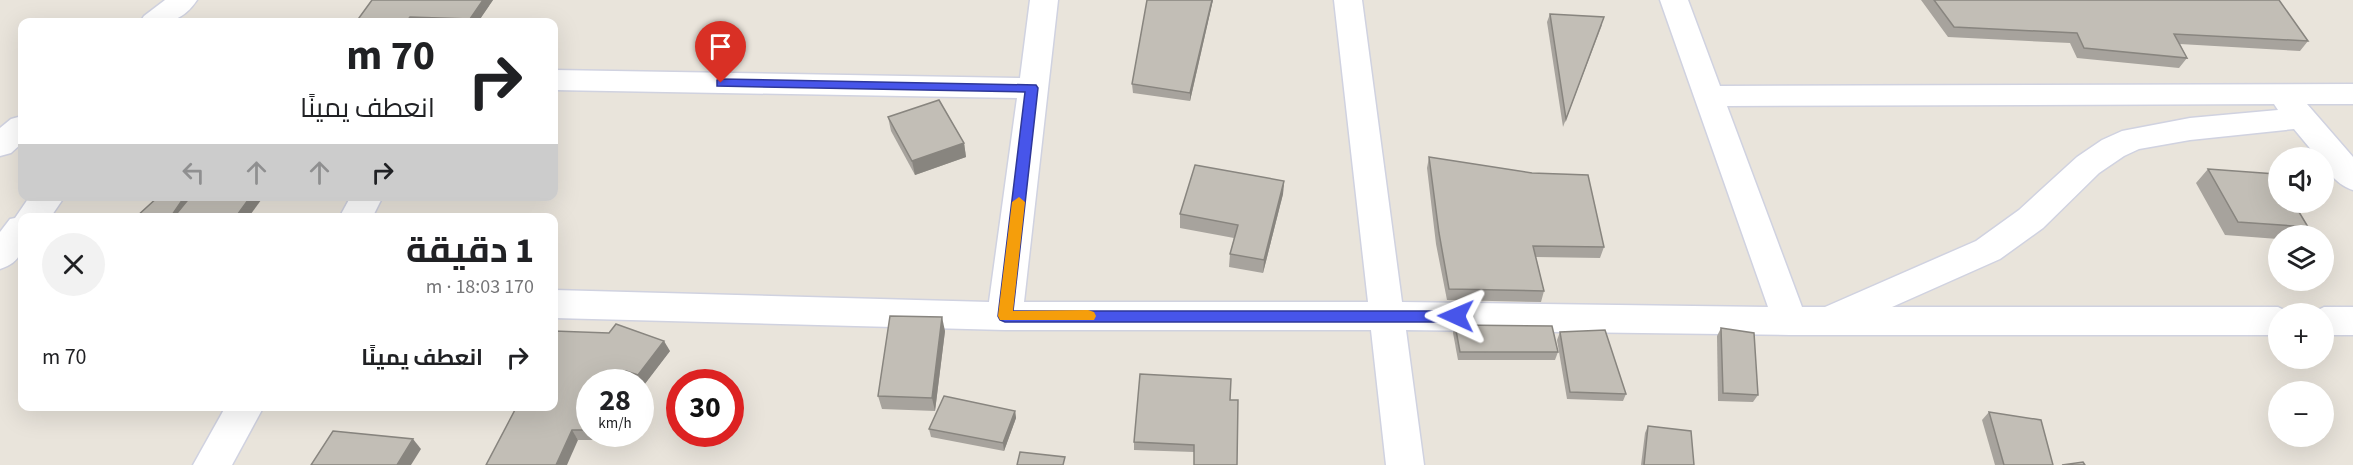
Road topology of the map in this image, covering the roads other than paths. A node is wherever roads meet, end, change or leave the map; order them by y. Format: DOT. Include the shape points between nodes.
graph roads {
  1 [pos="183,0"];
  2 [pos="201,0"];
  3 [pos="1044,0"];
  4 [pos="1348,0"];
  5 [pos="1674,0"];
  6 [pos="159,18"];
  7 [pos="187,18"];
  8 [pos="558,80"];
  9 [pos="1032,88"];
  10 [pos="2281,93"];
  11 [pos="2353,93"];
  12 [pos="1708,96"];
  13 [pos="2301,118"];
  14 [pos="18,130"];
  15 [pos="0,145"];
  16 [pos="2353,178"];
  17 [pos="45,201"];
  18 [pos="35,213"];
  19 [pos="18,233"];
  20 [pos="0,256"];
  21 [pos="558,304"];
  22 [pos="1005,316"];
  23 [pos="1385,316"];
  24 [pos="1790,321"];
  25 [pos="1827,321"];
  26 [pos="2268,321"];
  27 [pos="2334,321"];
  28 [pos="2353,321"];
  29 [pos="243,411"];
  30 [pos="212,465"];
  31 [pos="1405,465"];
  1 -- 6 [label="street"];
  2 -- 7 [label="street"];
  3 -- 9 [label="street"];
  4 -- 23 [label="street"];
  5 -- 12 [label="street"];
  8 -- 9 [label="street"];
  9 -- 22 [label="street"];
  10 -- 11 [label="street"];
  10 -- 12 [label="street"];
  10 -- 13 [label="street"];
  12 -- 24 [label="street"];
  13 -- 16 [label="street"];
  13 -- 25 [label="street" via="2190,129 2133,139 2113,147 2031,219 1988,250"];
  14 -- 15 [label="street"];
  17 -- 18 [label="street"];
  19 -- 20 [label="street"];
  21 -- 22 [label="street"];
  22 -- 23 [label="street"];
  23 -- 24 [label="street"];
  23 -- 31 [label="street"];
  24 -- 25 [label="street"];
  25 -- 26 [label="street"];
  27 -- 28 [label="street"];
  29 -- 30 [label="street"];
}
